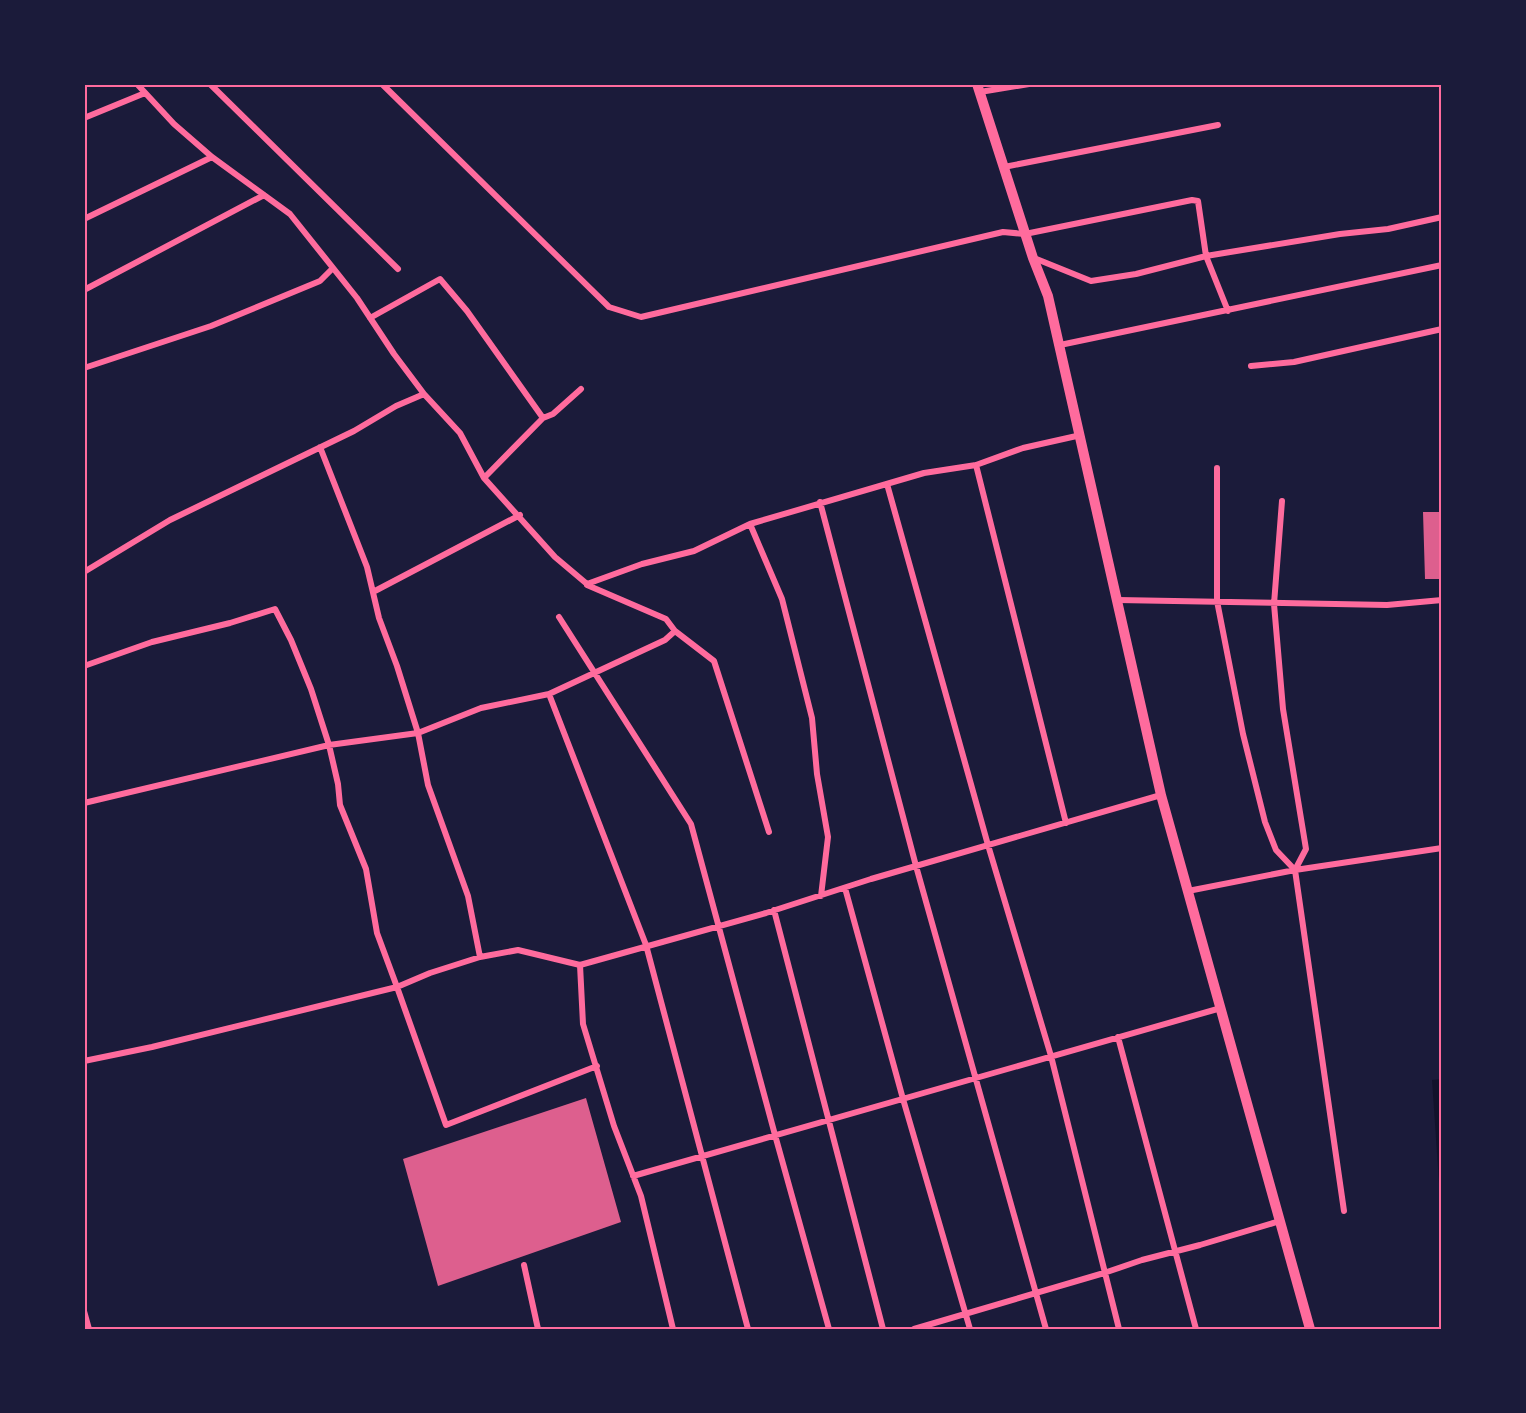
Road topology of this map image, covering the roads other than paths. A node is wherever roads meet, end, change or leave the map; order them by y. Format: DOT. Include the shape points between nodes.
graph roads {
  1 [pos="137,84"];
  2 [pos="210,84"];
  3 [pos="382,84"];
  4 [pos="1029,84"];
  5 [pos="979,88"];
  6 [pos="145,93"];
  7 [pos="84,118"];
  8 [pos="1218,125"];
  9 [pos="212,157"];
  10 [pos="1004,167"];
  11 [pos="264,195"];
  12 [pos="1442,217"];
  13 [pos="84,219"];
  14 [pos="1025,234"];
  15 [pos="1206,256"];
  16 [pos="1033,258"];
  17 [pos="1442,265"];
  18 [pos="333,268"];
  19 [pos="398,269"];
  20 [pos="84,290"];
  21 [pos="1228,311"];
  22 [pos="370,318"];
  23 [pos="1442,329"];
  24 [pos="1060,345"];
  25 [pos="1251,366"];
  26 [pos="84,368"];
  27 [pos="581,389"];
  28 [pos="424,394"];
  29 [pos="543,418"];
  30 [pos="1081,435"];
  31 [pos="320,447"];
  32 [pos="976,465"];
  33 [pos="1217,468"];
  34 [pos="484,478"];
  35 [pos="887,484"];
  36 [pos="1282,501"];
  37 [pos="819,502"];
  38 [pos="520,515"];
  39 [pos="750,524"];
  40 [pos="84,572"];
  41 [pos="586,584"];
  42 [pos="373,592"];
  43 [pos="1118,600"];
  44 [pos="1442,600"];
  45 [pos="1217,601"];
  46 [pos="1274,604"];
  47 [pos="559,617"];
  48 [pos="675,631"];
  49 [pos="84,666"];
  50 [pos="593,674"];
  51 [pos="549,694"];
  52 [pos="418,733"];
  53 [pos="329,745"];
  54 [pos="1161,795"];
  55 [pos="84,803"];
  56 [pos="1066,823"];
  57 [pos="769,832"];
  58 [pos="988,845"];
  59 [pos="1442,848"];
  60 [pos="916,866"];
  61 [pos="1295,870"];
  62 [pos="845,888"];
  63 [pos="1188,891"];
  64 [pos="821,896"];
  65 [pos="774,910"];
  66 [pos="720,926"];
  67 [pos="646,945"];
  68 [pos="480,957"];
  69 [pos="580,965"];
  70 [pos="397,987"];
  71 [pos="1221,1008"];
  72 [pos="1118,1037"];
  73 [pos="1051,1056"];
  74 [pos="84,1061"];
  75 [pos="597,1066"];
  76 [pos="976,1078"];
  77 [pos="903,1099"];
  78 [pos="827,1120"];
  79 [pos="775,1135"];
  80 [pos="701,1156"];
  81 [pos="633,1176"];
  82 [pos="1344,1211"];
  83 [pos="1280,1221"];
  84 [pos="1176,1252"];
  85 [pos="524,1265"];
  86 [pos="1104,1273"];
  87 [pos="1037,1292"];
  88 [pos="84,1311"];
  89 [pos="966,1314"];
  90 [pos="89,1329"];
  91 [pos="538,1329"];
  92 [pos="673,1329"];
  93 [pos="748,1329"];
  94 [pos="829,1329"];
  95 [pos="883,1329"];
  96 [pos="914,1329"];
  97 [pos="970,1329"];
  98 [pos="1046,1329"];
  99 [pos="1119,1329"];
  100 [pos="1196,1329"];
  101 [pos="1310,1329"];
  1 -- 6 [label="street"];
  2 -- 19 [label="street"];
  3 -- 14 [label="street" via="609,307 641,317 1003,232"];
  4 -- 5 [label="street"];
  5 -- 10 [label="main road"];
  6 -- 7 [label="street"];
  6 -- 9 [label="street"];
  8 -- 10 [label="street"];
  9 -- 11 [label="street"];
  9 -- 13 [label="street"];
  10 -- 14 [label="main road"];
  11 -- 18 [label="street" via="290,214"];
  11 -- 20 [label="street"];
  12 -- 15 [label="street" via="1388,229"];
  14 -- 15 [label="street" via="1192,200 1198,201"];
  14 -- 16 [label="main road"];
  15 -- 16 [label="street" via="1091,281"];
  15 -- 21 [label="street"];
  16 -- 24 [label="main road" via="1048,296"];
  17 -- 21 [label="street"];
  18 -- 22 [label="street"];
  18 -- 26 [label="street" via="320,281 211,326"];
  21 -- 24 [label="street"];
  22 -- 28 [label="street"];
  22 -- 29 [label="street" via="440,279 467,310"];
  23 -- 25 [label="street" via="1294,362"];
  24 -- 30 [label="main road"];
  27 -- 29 [label="street"];
  28 -- 31 [label="street"];
  28 -- 34 [label="street" via="460,433"];
  29 -- 34 [label="street"];
  30 -- 32 [label="street" via="1023,448"];
  30 -- 43 [label="main road"];
  31 -- 40 [label="street" via="170,520"];
  31 -- 42 [label="street"];
  32 -- 35 [label="street" via="924,473"];
  32 -- 56 [label="street"];
  33 -- 45 [label="street"];
  34 -- 38 [label="street"];
  35 -- 37 [label="street"];
  35 -- 58 [label="street"];
  36 -- 46 [label="street"];
  37 -- 39 [label="street"];
  37 -- 60 [label="street"];
  38 -- 41 [label="street" via="555,557"];
  38 -- 42 [label="street"];
  39 -- 41 [label="street" via="694,551"];
  39 -- 64 [label="street" via="782,599 812,718 828,837"];
  41 -- 48 [label="street" via="666,619"];
  42 -- 52 [label="street"];
  43 -- 45 [label="street"];
  43 -- 54 [label="main road"];
  44 -- 46 [label="street" via="1387,605"];
  45 -- 46 [label="street"];
  45 -- 61 [label="street" via="1242,734 1265,822 1276,850"];
  46 -- 61 [label="street" via="1283,709 1306,849"];
  47 -- 50 [label="street"];
  48 -- 50 [label="street" via="665,640"];
  48 -- 57 [label="street" via="714,661"];
  49 -- 53 [label="street" via="152,642 275,609 311,688"];
  50 -- 51 [label="street"];
  50 -- 66 [label="street" via="691,824"];
  51 -- 52 [label="street" via="481,708"];
  51 -- 67 [label="street"];
  52 -- 53 [label="street"];
  52 -- 68 [label="street" via="428,785 468,896"];
  53 -- 55 [label="street"];
  53 -- 70 [label="street" via="340,805 366,869 377,933"];
  54 -- 56 [label="street"];
  54 -- 63 [label="main road"];
  56 -- 58 [label="street"];
  58 -- 60 [label="street"];
  58 -- 73 [label="street"];
  59 -- 61 [label="street"];
  60 -- 62 [label="street"];
  60 -- 76 [label="street"];
  61 -- 63 [label="street"];
  61 -- 82 [label="street"];
  62 -- 64 [label="street"];
  62 -- 77 [label="street"];
  63 -- 71 [label="main road"];
  64 -- 65 [label="street"];
  65 -- 66 [label="street"];
  65 -- 78 [label="street"];
  66 -- 67 [label="street"];
  66 -- 79 [label="street"];
  67 -- 69 [label="street"];
  67 -- 80 [label="street"];
  68 -- 69 [label="street" via="518,950"];
  68 -- 70 [label="street"];
  69 -- 75 [label="street" via="583,1023"];
  70 -- 74 [label="street"];
  70 -- 75 [label="street" via="446,1125"];
  71 -- 72 [label="street"];
  71 -- 83 [label="main road"];
  72 -- 73 [label="street"];
  72 -- 84 [label="street"];
  73 -- 76 [label="street"];
  73 -- 86 [label="street"];
  75 -- 81 [label="street"];
  76 -- 77 [label="street"];
  76 -- 87 [label="street"];
  77 -- 78 [label="street"];
  77 -- 89 [label="street"];
  78 -- 79 [label="street"];
  78 -- 95 [label="street"];
  79 -- 80 [label="street"];
  79 -- 94 [label="street"];
  80 -- 81 [label="street"];
  80 -- 93 [label="street"];
  81 -- 92 [label="street"];
  83 -- 84 [label="street"];
  83 -- 101 [label="main road"];
  84 -- 86 [label="street"];
  84 -- 100 [label="street"];
  85 -- 91 [label="street"];
  86 -- 87 [label="street"];
  86 -- 99 [label="street"];
  87 -- 89 [label="street"];
  87 -- 98 [label="street"];
  88 -- 90 [label="street"];
  89 -- 96 [label="street"];
  89 -- 97 [label="street"];
}
